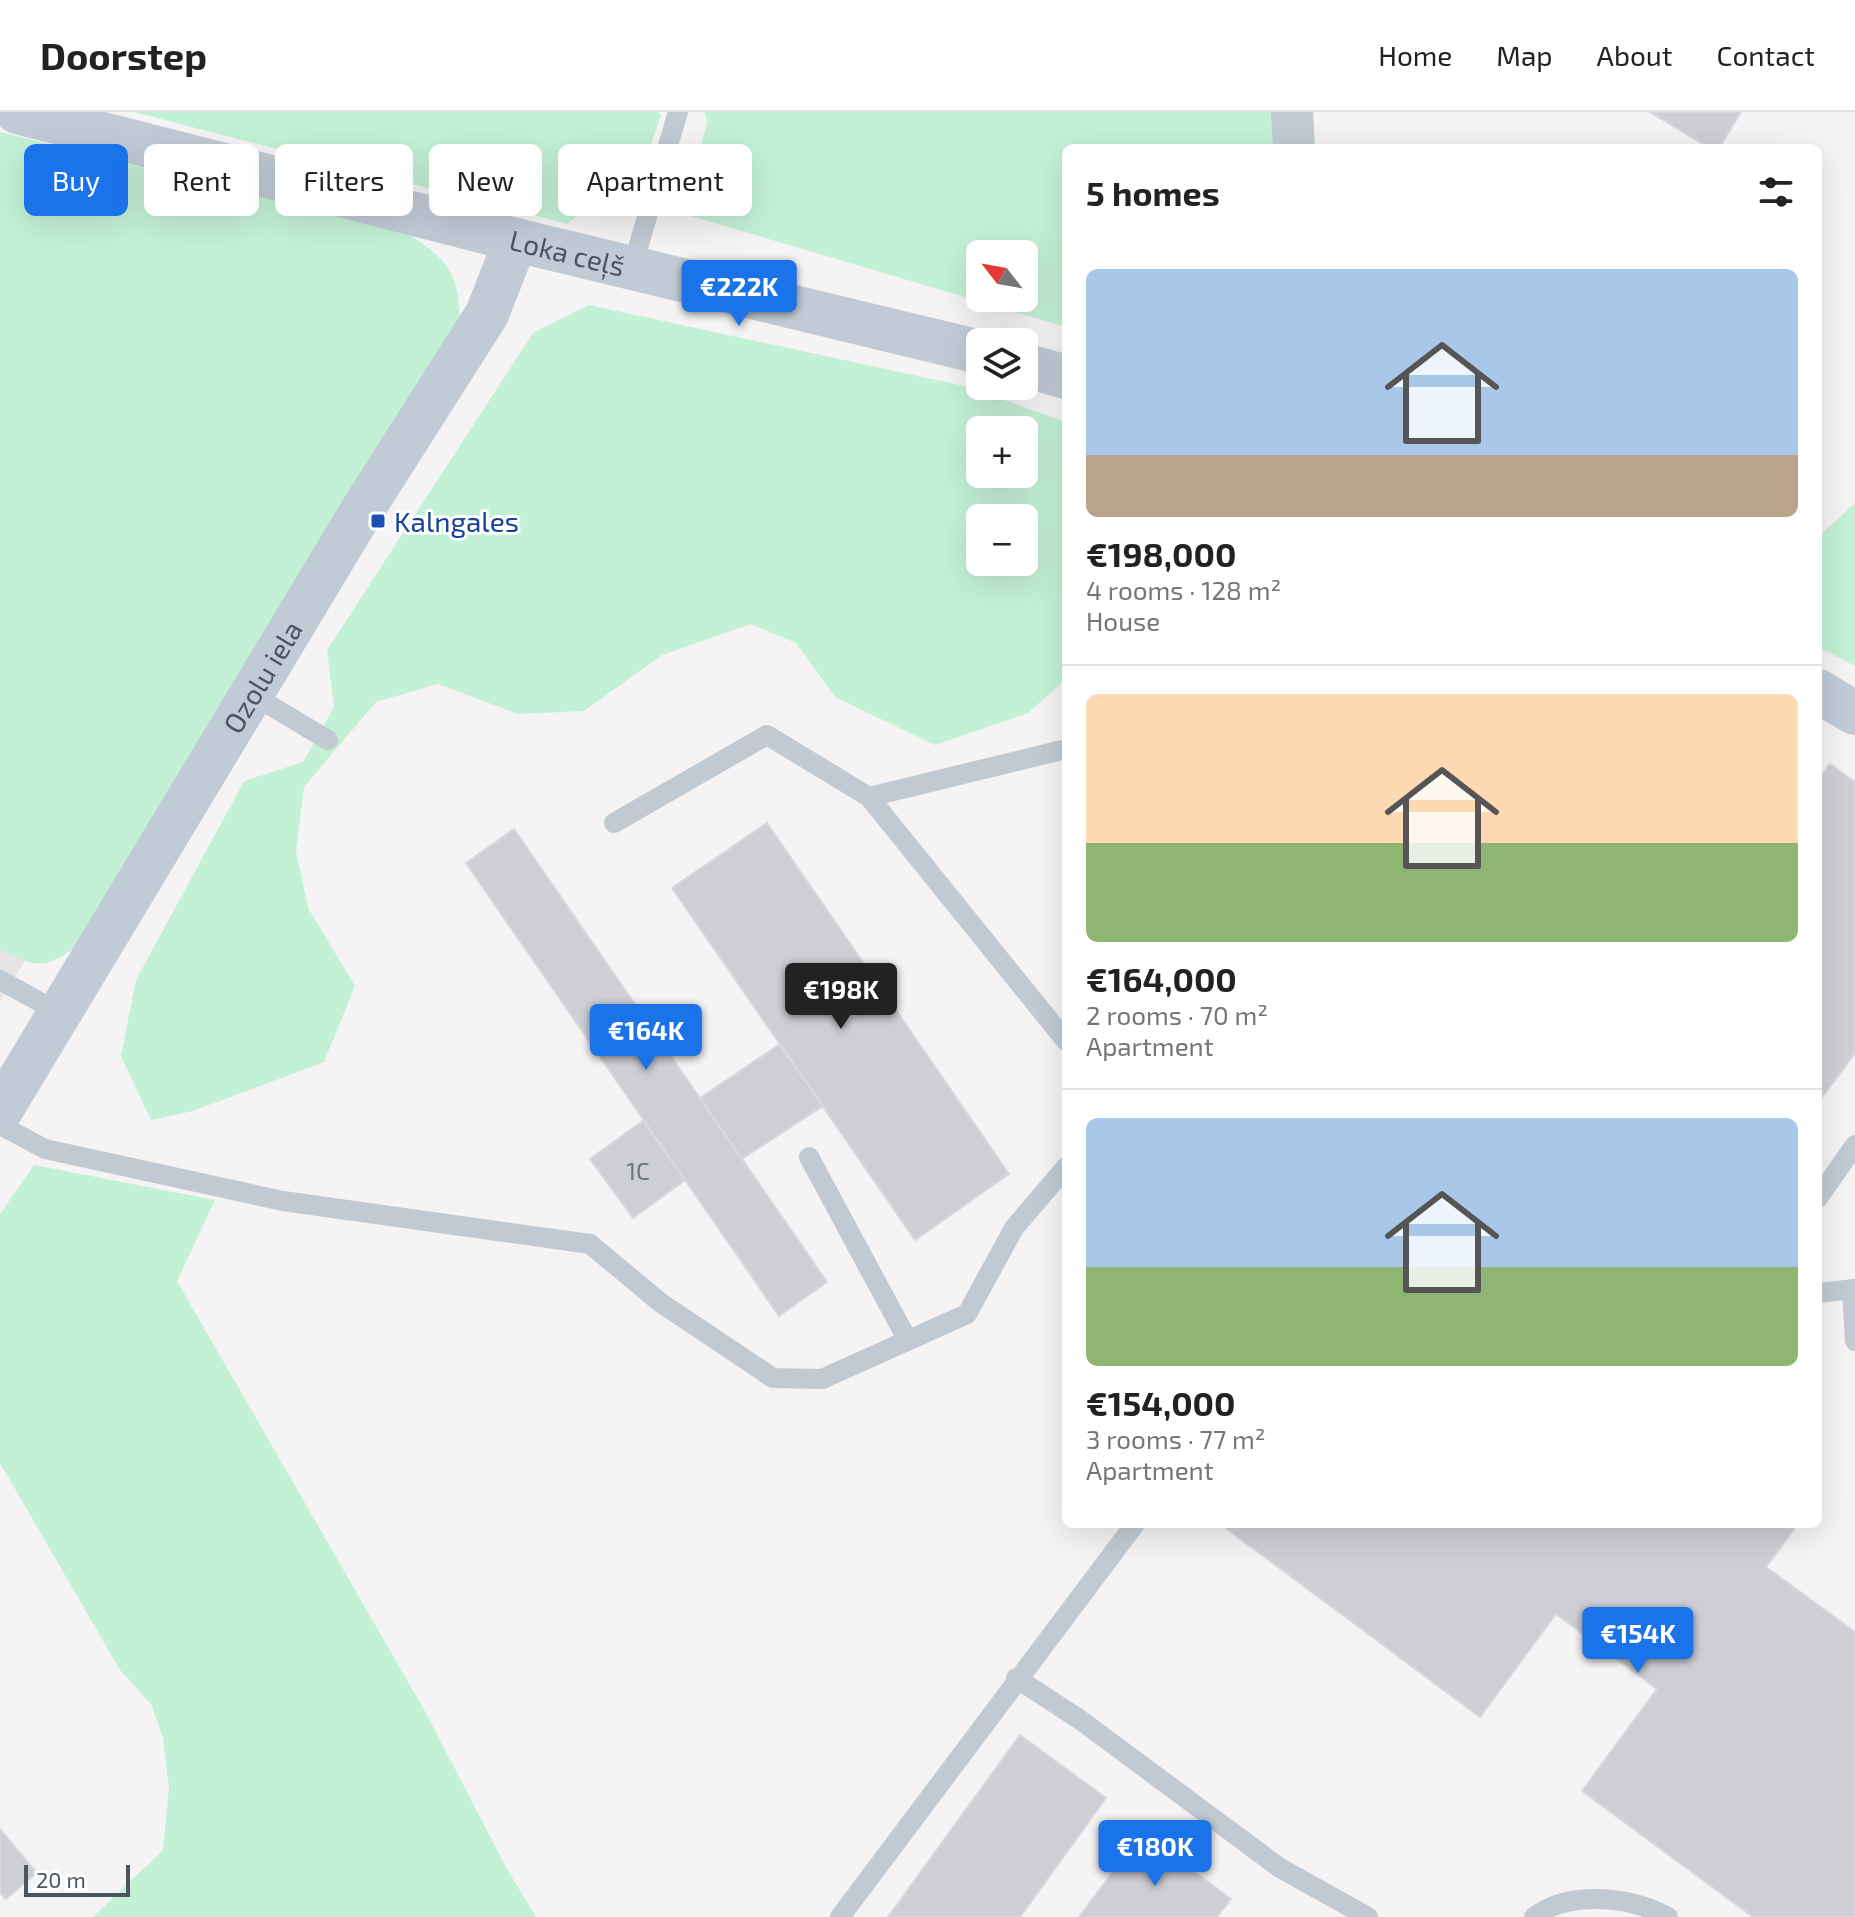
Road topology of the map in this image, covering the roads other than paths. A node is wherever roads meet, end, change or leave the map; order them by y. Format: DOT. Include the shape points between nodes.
graph roads {
  1 [pos="17,112"];
  2 [pos="678,112"];
  3 [pos="1292,112"];
  4 [pos="1294,144"];
  5 [pos="516,240"];
  6 [pos="632,268"];
  7 [pos="966,349"];
  8 [pos="1038,369"];
  9 [pos="1062,376"];
  10 [pos="1822,693"];
  11 [pos="251,694"];
  12 [pos="1855,713"];
  13 [pos="328,740"];
  14 [pos="1062,750"];
  15 [pos="869,797"];
  16 [pos="614,823"];
  17 [pos="0,980"];
  18 [pos="60,1013"];
  19 [pos="1062,1036"];
  20 [pos="0,1112"];
  21 [pos="0,1125"];
  22 [pos="1855,1145"];
  23 [pos="809,1157"];
  24 [pos="1062,1172"];
  25 [pos="1822,1192"];
  26 [pos="1854,1289"];
  27 [pos="1822,1293"];
  28 [pos="907,1339"];
  29 [pos="1855,1341"];
  30 [pos="1132,1528"];
  31 [pos="1016,1678"];
  32 [pos="840,1917"];
  33 [pos="1368,1917"];
  34 [pos="1534,1917"];
  35 [pos="1668,1917"];
  1 -- 5 [label="main road, Loka ceļš"];
  2 -- 6 [label="lane"];
  3 -- 4 [label="street"];
  5 -- 6 [label="main road, Loka ceļš"];
  5 -- 11 [label="main road, Ozolu iela" via="487,314"];
  6 -- 7 [label="main road, Loka ceļš"];
  8 -- 9 [label="main road"];
  10 -- 12 [label="main road"];
  11 -- 13 [label="lane"];
  11 -- 18 [label="main road, Ozolu iela"];
  14 -- 15 [label="lane"];
  15 -- 16 [label="lane" via="767,735"];
  15 -- 19 [label="lane"];
  17 -- 18 [label="lane"];
  18 -- 20 [label="main road, Ozolu iela"];
  21 -- 28 [label="lane" via="45,1149 283,1201 590,1244 661,1303 773,1378 822,1379"];
  22 -- 25 [label="lane"];
  23 -- 28 [label="lane"];
  24 -- 28 [label="lane" via="1014,1228 967,1314"];
  26 -- 27 [label="lane"];
  26 -- 29 [label="lane"];
  30 -- 31 [label="lane"];
  31 -- 32 [label="lane"];
  31 -- 33 [label="lane" via="1280,1868"];
  34 -- 35 [label="lane" via="1551,1904 1606,1899"];
}
